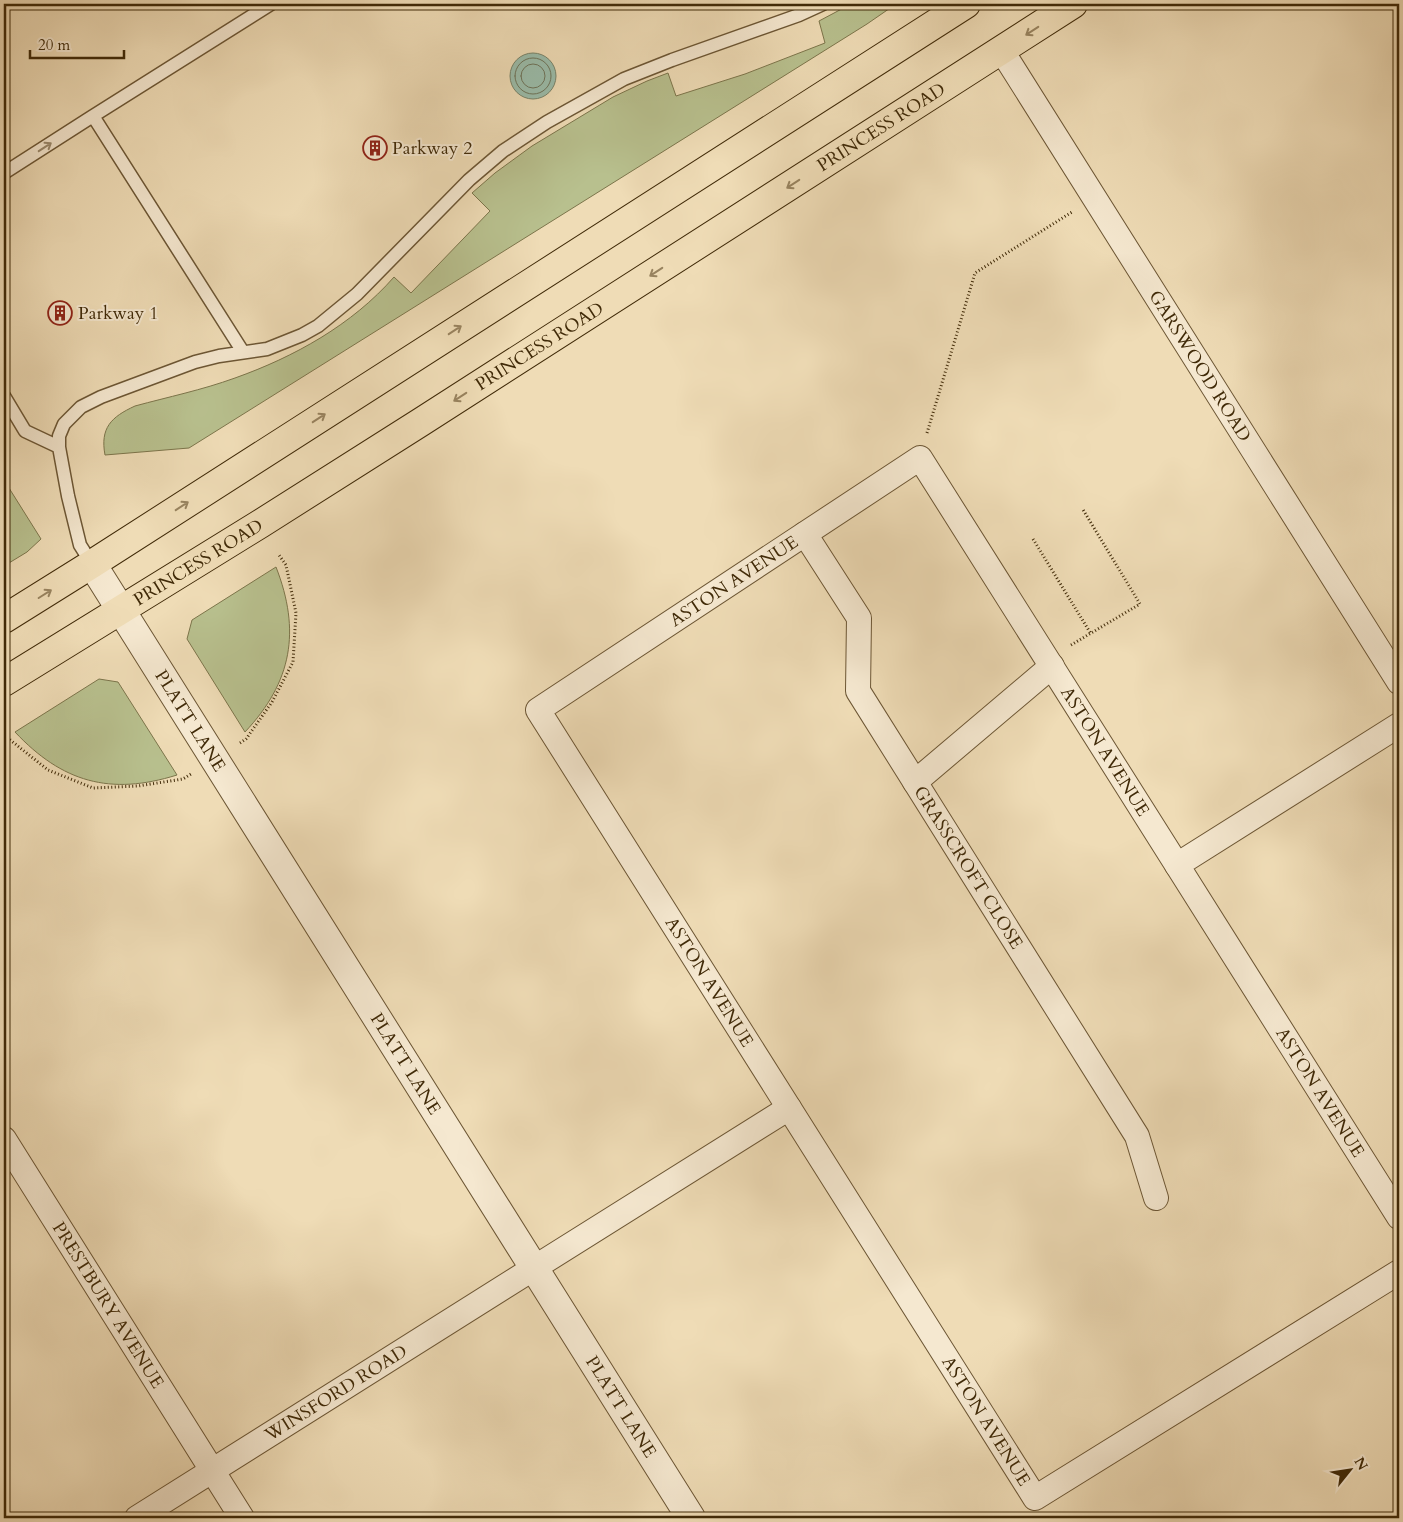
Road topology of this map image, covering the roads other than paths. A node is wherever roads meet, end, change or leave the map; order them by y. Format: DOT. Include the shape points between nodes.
graph roads {
  1 [pos="271,4"];
  2 [pos="823,4"];
  3 [pos="966,4"];
  4 [pos="1073,4"];
  5 [pos="1002,51"];
  6 [pos="94,116"];
  7 [pos="4,173"];
  8 [pos="243,352"];
  9 [pos="4,396"];
  10 [pos="59,447"];
  11 [pos="805,534"];
  12 [pos="92,564"];
  13 [pos="120,609"];
  14 [pos="4,619"];
  15 [pos="1049,663"];
  16 [pos="4,682"];
  17 [pos="1399,682"];
  18 [pos="1399,725"];
  19 [pos="915,782"];
  20 [pos="1177,865"];
  21 [pos="789,1108"];
  22 [pos="4,1139"];
  23 [pos="1156,1198"];
  24 [pos="1399,1217"];
  25 [pos="534,1268"];
  26 [pos="1399,1272"];
  27 [pos="212,1471"];
  28 [pos="137,1518"];
  29 [pos="242,1518"];
  30 [pos="691,1518"];
  1 -- 6 [label="lane"];
  2 -- 8 [label="lane" via="624,79 547,122 503,151 469,180 357,294 318,326 267,348"];
  12 -- 3 [label="highway, one-way"];
  4 -- 5 [label="highway, PRINCESS ROAD, one-way"];
  5 -- 13 [label="highway, PRINCESS ROAD, one-way" via="422,422"];
  5 -- 17 [label="street, GARSWOOD ROAD"];
  7 -- 6 [label="lane, one-way"];
  6 -- 8 [label="lane"];
  8 -- 10 [label="lane" via="195,362 92,400 64,424"];
  9 -- 10 [label="lane" via="25,431"];
  10 -- 12 [label="lane" via="80,545"];
  11 -- 15 [label="street, ASTON AVENUE" via="920,458"];
  11 -- 19 [label="street, GRASSCROFT CLOSE" via="859,618 858,692"];
  11 -- 21 [label="street, ASTON AVENUE" via="538,710"];
  12 -- 13 [label="street, PLATT LANE"];
  14 -- 12 [label="highway, one-way"];
  13 -- 16 [label="highway, PRINCESS ROAD"];
  13 -- 25 [label="street, PLATT LANE"];
  15 -- 19 [label="street"];
  15 -- 20 [label="street, ASTON AVENUE"];
  18 -- 20 [label="street"];
  19 -- 23 [label="street, GRASSCROFT CLOSE" via="1137,1136"];
  20 -- 24 [label="street, ASTON AVENUE"];
  21 -- 25 [label="street"];
  21 -- 26 [label="street, ASTON AVENUE" via="1035,1498"];
  22 -- 27 [label="street, PRESTBURY AVENUE"];
  25 -- 27 [label="street, WINSFORD ROAD"];
  25 -- 30 [label="street, PLATT LANE"];
  27 -- 28 [label="street, WINSFORD ROAD"];
  27 -- 29 [label="street, PRESTBURY AVENUE"];
}
